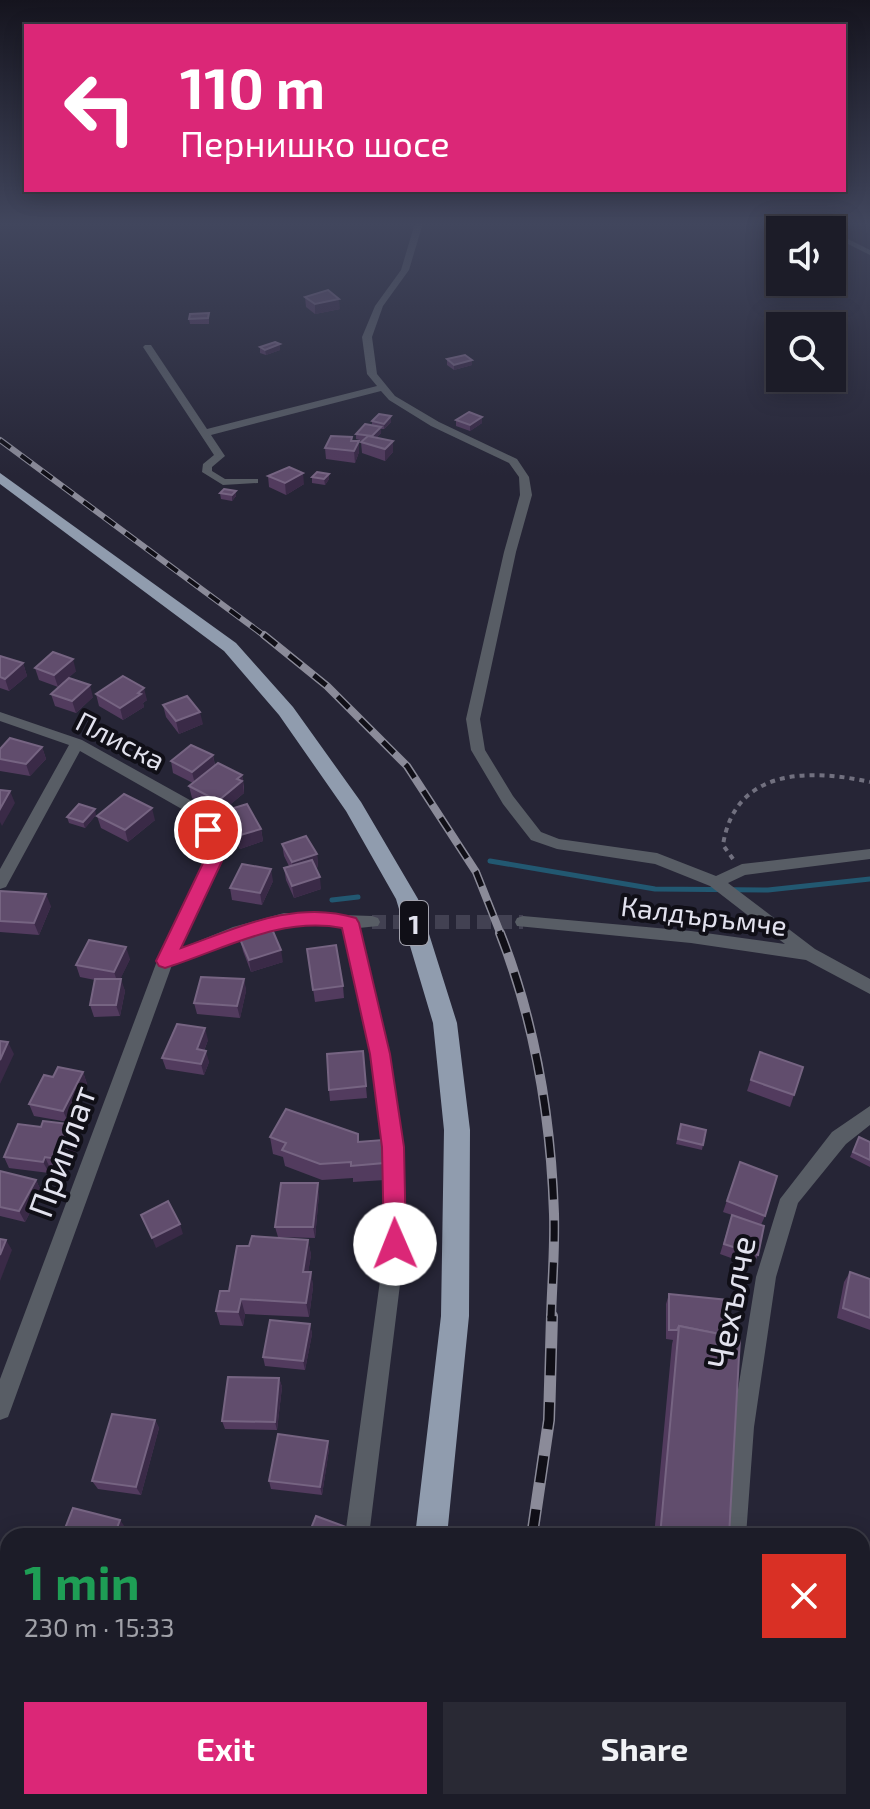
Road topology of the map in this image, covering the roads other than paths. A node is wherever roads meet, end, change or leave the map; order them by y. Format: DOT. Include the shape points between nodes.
graph roads {
  1 [pos="378,307"];
  2 [pos="148,347"];
  3 [pos="383,387"];
  4 [pos="205,433"];
  5 [pos="0,477"];
  6 [pos="254,481"];
  7 [pos="0,716"];
  8 [pos="77,743"];
  9 [pos="870,854"];
  10 [pos="716,882"];
  11 [pos="0,883"];
  12 [pos="372,922"];
  13 [pos="523,922"];
  14 [pos="350,923"];
  15 [pos="809,954"];
  16 [pos="165,961"];
  17 [pos="870,987"];
  18 [pos="870,1114"];
  19 [pos="0,1409"];
  20 [pos="358,1528"];
  21 [pos="432,1528"];
  22 [pos="735,1528"];
  1 -- 3 [label="street" via="367,337 372,374"];
  2 -- 4 [label="street"];
  3 -- 4 [label="street"];
  3 -- 10 [label="street" via="435,424 513,461 524,477 526,495 473,719 478,750 508,800 536,836 657,859"];
  4 -- 6 [label="street" via="220,456 207,466 212,477"];
  5 -- 21 [label="highway, 1" via="230,647 286,711 354,807 407,899 445,1023 457,1130 455,1316"];
  7 -- 8 [label="street, Плиска"];
  8 -- 11 [label="street"];
  8 -- 16 [label="street, Плиска" via="192,808 210,833 213,861"];
  9 -- 10 [label="street" via="742,870"];
  10 -- 15 [label="street"];
  12 -- 14 [label="street"];
  13 -- 15 [label="street, Калдъръмче"];
  14 -- 16 [label="street" via="283,919"];
  14 -- 20 [label="street" via="380,1054 393,1147 395,1244"];
  15 -- 17 [label="street, Калдъръмче"];
  16 -- 19 [label="street, Приплат"];
  18 -- 22 [label="street, Чехълче" via="839,1138 790,1199 766,1277 743,1427"];
}
